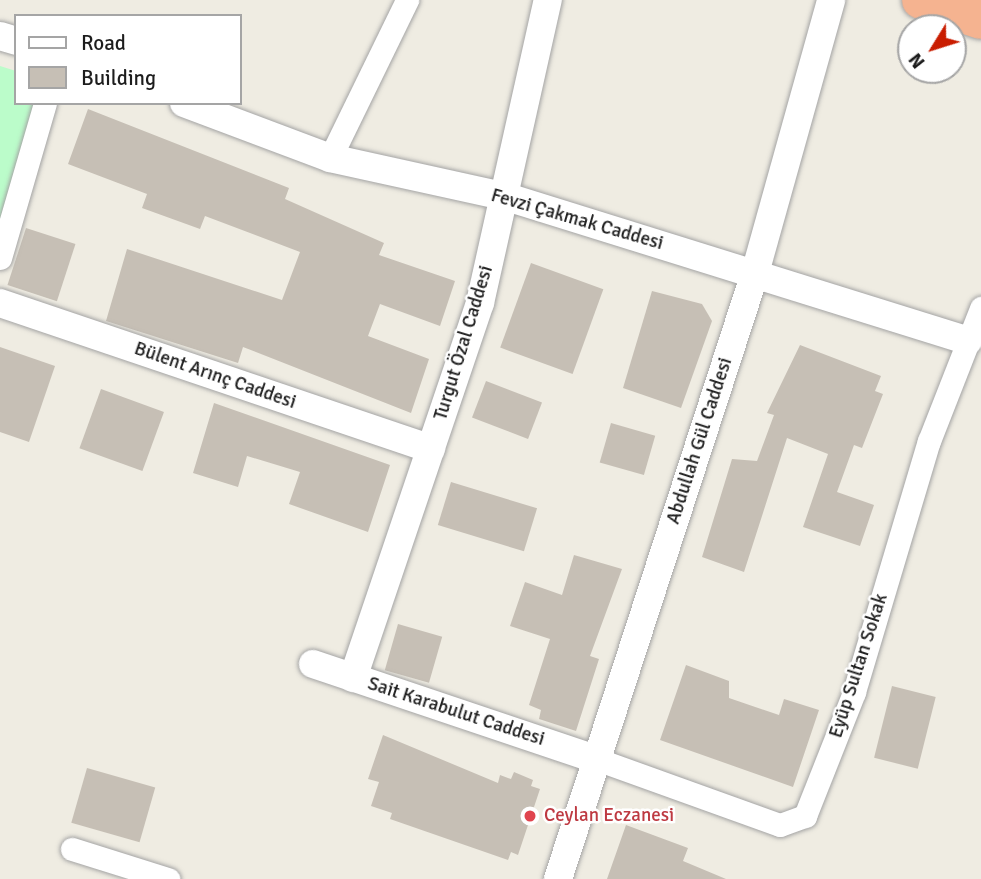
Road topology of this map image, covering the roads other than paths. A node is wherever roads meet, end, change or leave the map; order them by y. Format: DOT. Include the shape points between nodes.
graph roads {
  1 [pos="407,0"];
  2 [pos="548,0"];
  3 [pos="831,0"];
  4 [pos="921,0"];
  5 [pos="981,20"];
  6 [pos="44,105"];
  7 [pos="189,105"];
  8 [pos="330,158"];
  9 [pos="506,197"];
  10 [pos="0,258"];
  11 [pos="755,273"];
  12 [pos="0,303"];
  13 [pos="981,308"];
  14 [pos="968,341"];
  15 [pos="431,449"];
  16 [pos="313,664"];
  17 [pos="353,678"];
  18 [pos="599,760"];
  19 [pos="72,849"];
  20 [pos="168,879"];
  21 [pos="558,879"];
  1 -- 8 [label="street"];
  2 -- 9 [label="street, Turgut Özal Caddesi"];
  3 -- 11 [label="street, Abdullah Gül Caddesi"];
  4 -- 5 [label="highway"];
  6 -- 10 [label="street"];
  7 -- 8 [label="street, Fevzi Çakmak Caddesi"];
  8 -- 9 [label="street, Fevzi Çakmak Caddesi"];
  9 -- 11 [label="street, Fevzi Çakmak Caddesi"];
  9 -- 15 [label="street, Turgut Özal Caddesi"];
  11 -- 14 [label="street, Fevzi Çakmak Caddesi"];
  11 -- 18 [label="street, Abdullah Gül Caddesi"];
  12 -- 15 [label="street, Bülent Arınç Caddesi"];
  13 -- 14 [label="street, Eyüp Sultan Sokak"];
  14 -- 18 [label="street, Eyüp Sultan Sokak" via="929,441 854,692 805,816 780,825"];
  15 -- 17 [label="street, Turgut Özal Caddesi"];
  16 -- 17 [label="street, Sait Karabulut Caddesi"];
  17 -- 18 [label="street, Sait Karabulut Caddesi"];
  18 -- 21 [label="street, Abdullah Gül Caddesi"];
  19 -- 20 [label="street"];
}
